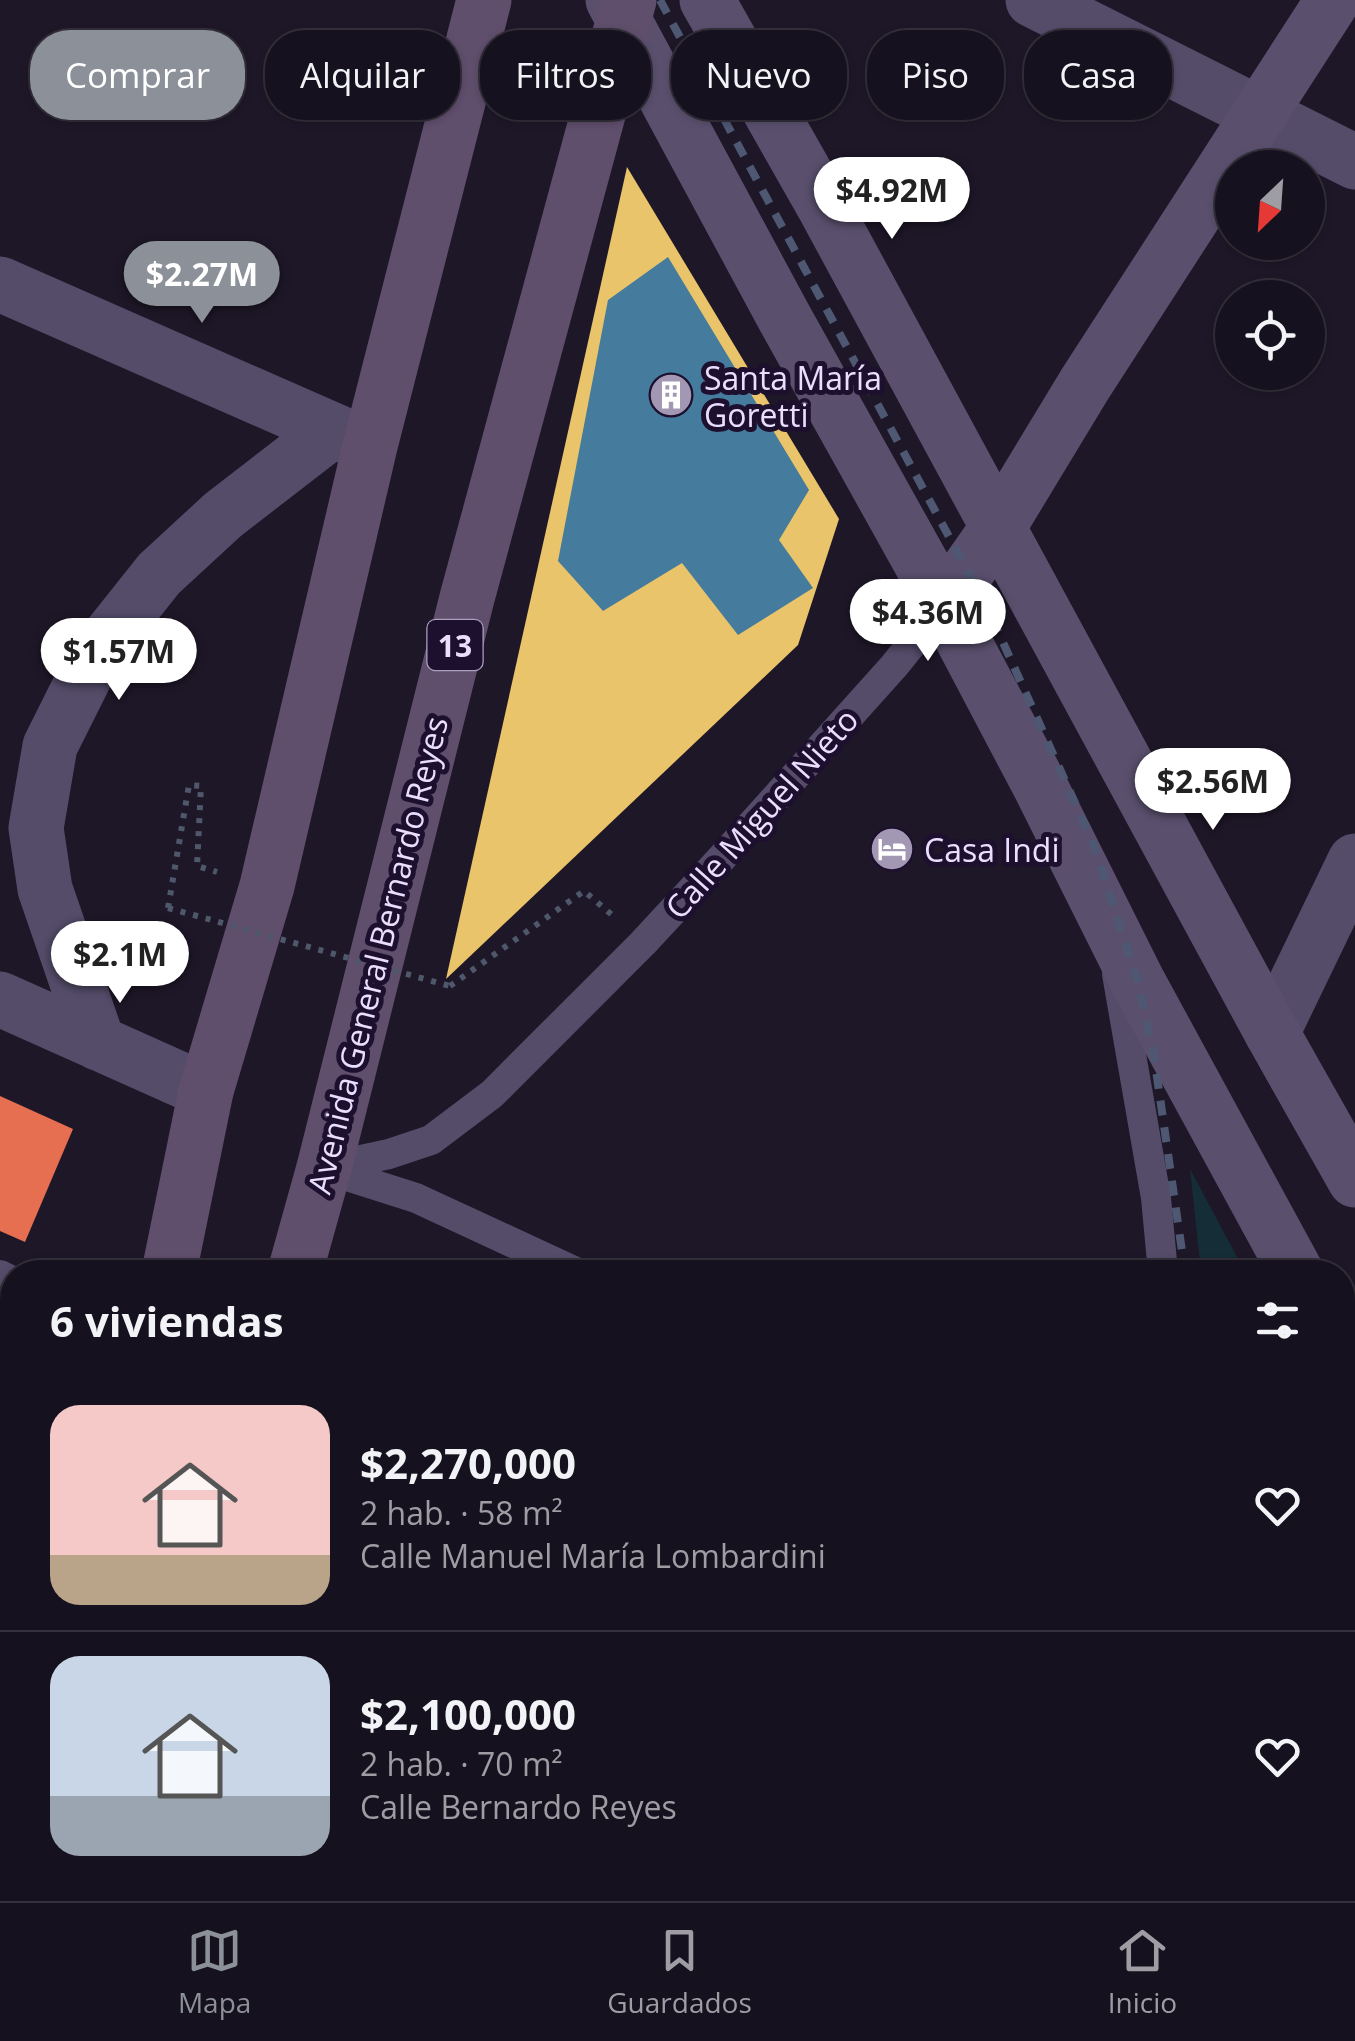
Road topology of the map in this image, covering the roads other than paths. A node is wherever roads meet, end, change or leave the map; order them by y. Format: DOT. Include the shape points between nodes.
graph roads {
  1 [pos="484,0"];
  2 [pos="707,0"];
  3 [pos="1033,0"];
  4 [pos="1333,0"];
  5 [pos="622,7"];
  6 [pos="1260,114"];
  7 [pos="1355,162"];
  8 [pos="0,284"];
  9 [pos="351,438"];
  10 [pos="999,526"];
  11 [pos="944,604"];
  12 [pos="1355,861"];
  13 [pos="1107,922"];
  14 [pos="0,1000"];
  15 [pos="1272,1033"];
  16 [pos="98,1043"];
  17 [pos="206,1091"];
  18 [pos="324,1168"];
  19 [pos="1355,1180"];
  20 [pos="171,1260"];
  21 [pos="298,1260"];
  22 [pos="550,1260"];
  23 [pos="1162,1260"];
  24 [pos="1290,1260"];
  1 -- 9 [label="main road"];
  2 -- 10 [label="street"];
  3 -- 6 [label="street"];
  4 -- 6 [label="street, Calle Miguel Nieto"];
  5 -- 11 [label="street"];
  5 -- 18 [label="main road, Avenida General Bernardo Reyes / 13"];
  6 -- 7 [label="street"];
  6 -- 10 [label="street, Calle Miguel Nieto"];
  8 -- 9 [label="street"];
  9 -- 16 [label="street" via="222,514 159,574 97,652 50,746 36,828 45,889"];
  9 -- 17 [label="main road" via="268,886"];
  10 -- 11 [label="street, Calle Miguel Nieto"];
  10 -- 15 [label="street"];
  11 -- 13 [label="street"];
  11 -- 18 [label="lane, Calle Miguel Nieto" via="694,888 492,1094 430,1140"];
  12 -- 15 [label="street"];
  13 -- 23 [label="lane"];
  13 -- 24 [label="street"];
  14 -- 16 [label="street"];
  15 -- 19 [label="street"];
  16 -- 17 [label="street"];
  17 -- 20 [label="main road"];
  18 -- 21 [label="main road, Avenida General Bernardo Reyes / 13"];
  18 -- 22 [label="lane" via="416,1198"];
}
